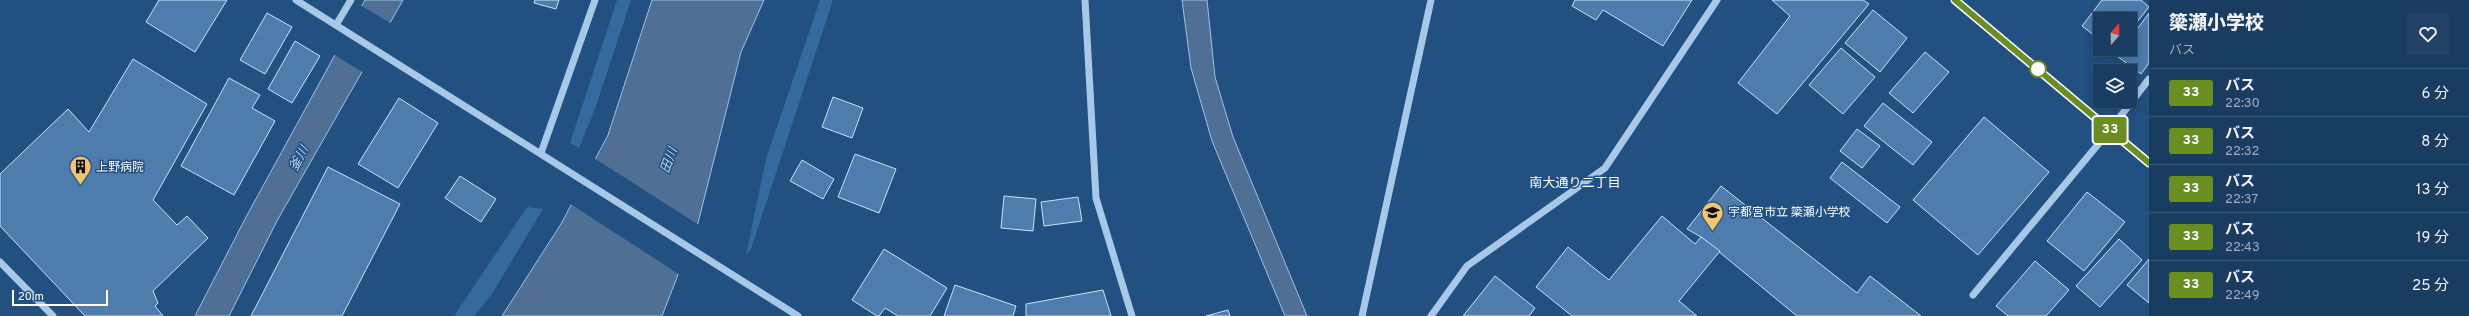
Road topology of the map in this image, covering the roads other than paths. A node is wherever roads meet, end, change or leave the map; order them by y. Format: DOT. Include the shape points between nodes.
graph roads {
  1 [pos="296,0"];
  2 [pos="351,0"];
  3 [pos="595,0"];
  4 [pos="1086,0"];
  5 [pos="1431,0"];
  6 [pos="1717,0"];
  7 [pos="1955,0"];
  8 [pos="336,24"];
  9 [pos="2149,79"];
  10 [pos="2110,130"];
  11 [pos="541,153"];
  12 [pos="2149,163"];
  13 [pos="0,262"];
  14 [pos="1973,295"];
  15 [pos="53,316"];
  16 [pos="798,316"];
  17 [pos="1132,316"];
  18 [pos="1362,316"];
  19 [pos="1431,316"];
  1 -- 8 [label="street"];
  2 -- 8 [label="street"];
  3 -- 11 [label="street"];
  4 -- 17 [label="street" via="1096,198"];
  5 -- 18 [label="street"];
  6 -- 19 [label="street" via="1606,168 1467,266"];
  7 -- 10 [label="street"];
  8 -- 11 [label="street"];
  9 -- 10 [label="street"];
  10 -- 12 [label="street"];
  10 -- 14 [label="street"];
  11 -- 16 [label="street"];
  13 -- 15 [label="street"];
}
